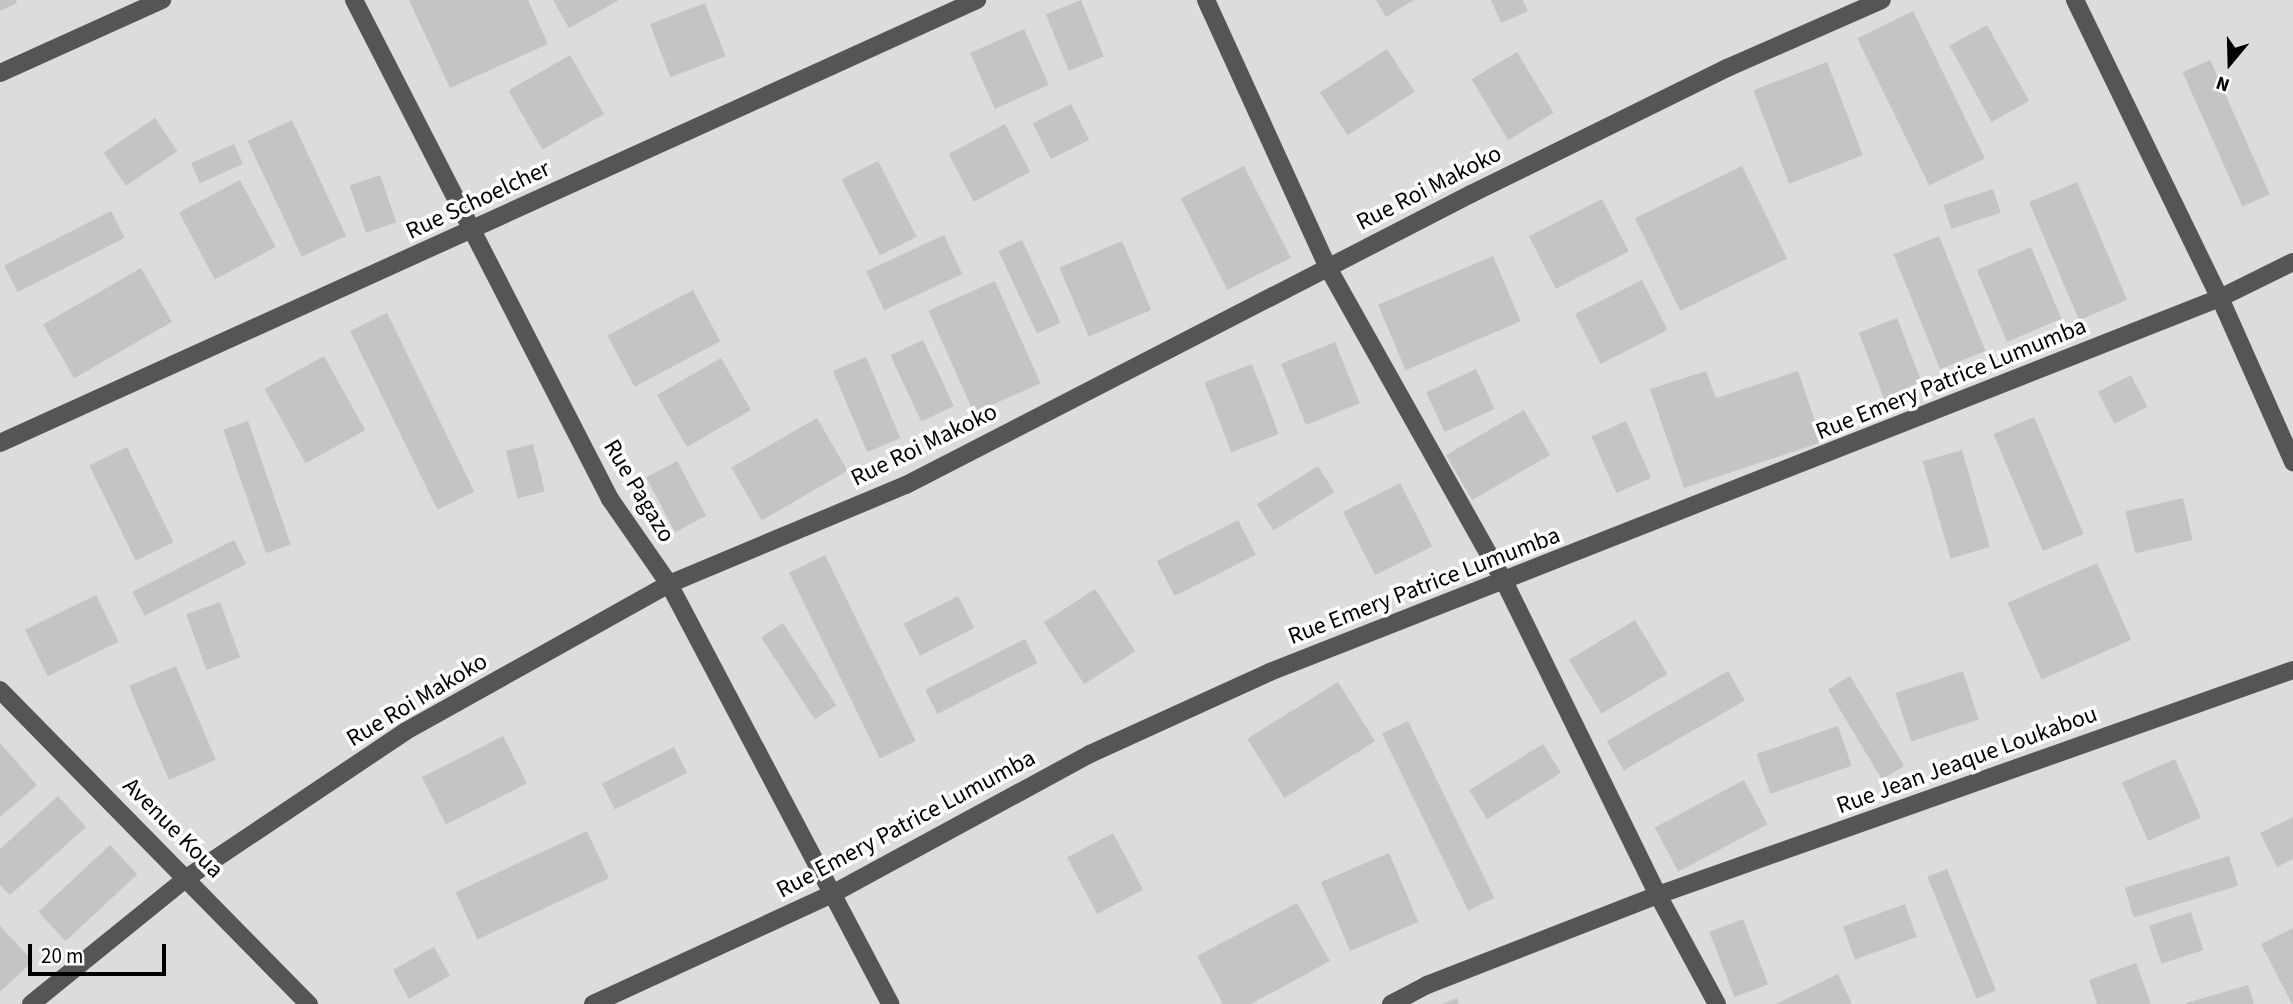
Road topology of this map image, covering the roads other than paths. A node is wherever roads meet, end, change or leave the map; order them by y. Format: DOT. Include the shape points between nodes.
graph roads {
  1 [pos="162,0"];
  2 [pos="354,0"];
  3 [pos="977,0"];
  4 [pos="1206,0"];
  5 [pos="1882,0"];
  6 [pos="2075,0"];
  7 [pos="0,73"];
  8 [pos="472,228"];
  9 [pos="2293,262"];
  10 [pos="1327,267"];
  11 [pos="2220,298"];
  12 [pos="0,443"];
  13 [pos="2293,461"];
  14 [pos="1505,583"];
  15 [pos="669,584"];
  16 [pos="2293,670"];
  17 [pos="0,690"];
  18 [pos="188,877"];
  19 [pos="834,893"];
  20 [pos="1658,895"];
  21 [pos="31,1004"];
  22 [pos="309,1004"];
  23 [pos="593,1004"];
  24 [pos="890,1004"];
  25 [pos="1391,1004"];
  26 [pos="1717,1004"];
  1 -- 7 [label="street"];
  2 -- 8 [label="street, Rue Pagazo"];
  3 -- 8 [label="street, Rue Schoelcher"];
  4 -- 10 [label="street"];
  5 -- 10 [label="street, Rue Roi Makoko" via="1727,68"];
  6 -- 11 [label="street"];
  8 -- 12 [label="street, Rue Schoelcher"];
  8 -- 15 [label="street, Rue Pagazo" via="610,499"];
  9 -- 11 [label="street, Rue Emery Patrice Lumumba"];
  10 -- 14 [label="street"];
  10 -- 15 [label="street, Rue Roi Makoko" via="905,485"];
  11 -- 13 [label="street"];
  11 -- 14 [label="street, Rue Emery Patrice Lumumba"];
  14 -- 19 [label="street, Rue Emery Patrice Lumumba" via="1270,671 1090,754"];
  14 -- 20 [label="street"];
  15 -- 18 [label="street, Rue Roi Makoko" via="407,732"];
  15 -- 19 [label="street, Rue Pagazo"];
  16 -- 20 [label="street, Rue Jean Jeaque Loukabou"];
  17 -- 18 [label="street, Avenue Koua"];
  18 -- 21 [label="street, Rue Roi Makoko"];
  18 -- 22 [label="street, Avenue Koua"];
  19 -- 23 [label="street, Rue Emery Patrice Lumumba"];
  19 -- 24 [label="street, Rue Pagazo"];
  20 -- 25 [label="street, Rue Jean Jeaque Loukabou" via="1427,985"];
  20 -- 26 [label="street"];
}
